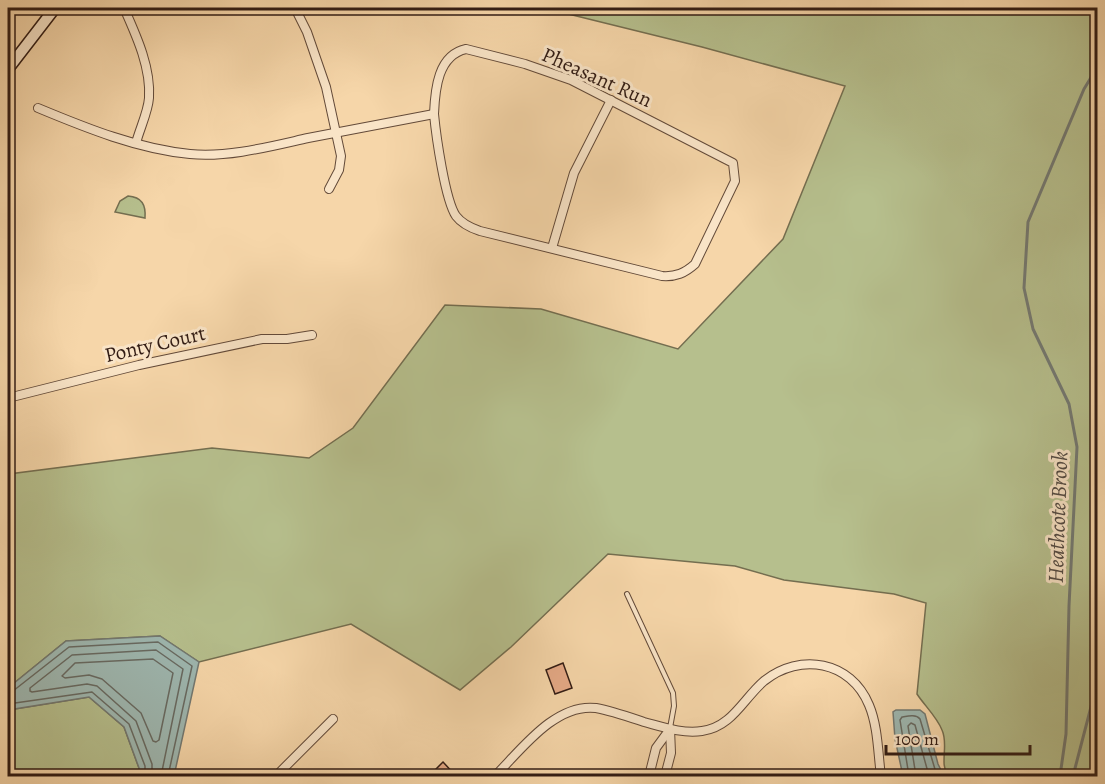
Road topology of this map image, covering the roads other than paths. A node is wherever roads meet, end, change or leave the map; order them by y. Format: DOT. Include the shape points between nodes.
graph roads {
  1 [pos="55,8"];
  2 [pos="124,8"];
  3 [pos="295,8"];
  4 [pos="8,69"];
  5 [pos="611,100"];
  6 [pos="38,108"];
  7 [pos="434,114"];
  8 [pos="336,133"];
  9 [pos="136,143"];
  10 [pos="329,189"];
  11 [pos="552,248"];
  12 [pos="312,334"];
  13 [pos="8,399"];
  14 [pos="627,594"];
  15 [pos="333,719"];
  16 [pos="670,729"];
  17 [pos="279,777"];
  18 [pos="495,777"];
  19 [pos="649,777"];
  20 [pos="664,777"];
  21 [pos="881,777"];
  1 -- 4 [label="street"];
  2 -- 9 [label="street" via="148,81 149,98"];
  3 -- 8 [label="street" via="318,60"];
  5 -- 7 [label="street, Pheasant Run" via="571,80 466,49 453,54 442,66"];
  5 -- 11 [label="street" via="574,173"];
  5 -- 11 [label="street, Pheasant Run" via="733,163 735,181 702,253 695,264 679,275 662,276"];
  6 -- 9 [label="street"];
  7 -- 8 [label="street"];
  7 -- 11 [label="street, Pheasant Run" via="455,215 480,231"];
  8 -- 9 [label="street" via="219,154 183,153"];
  8 -- 10 [label="street" via="341,156"];
  12 -- 13 [label="street, Ponty Court" via="262,339 139,365"];
  14 -- 16 [label="lane" via="673,693"];
  15 -- 17 [label="street"];
  16 -- 18 [label="street" via="597,708 568,711 544,727"];
  16 -- 19 [label="street" via="656,748"];
  16 -- 20 [label="street" via="671,753"];
  16 -- 21 [label="street" via="693,732 717,727 728,721 773,675 800,664 819,664 842,672 862,692 872,713"];
}
